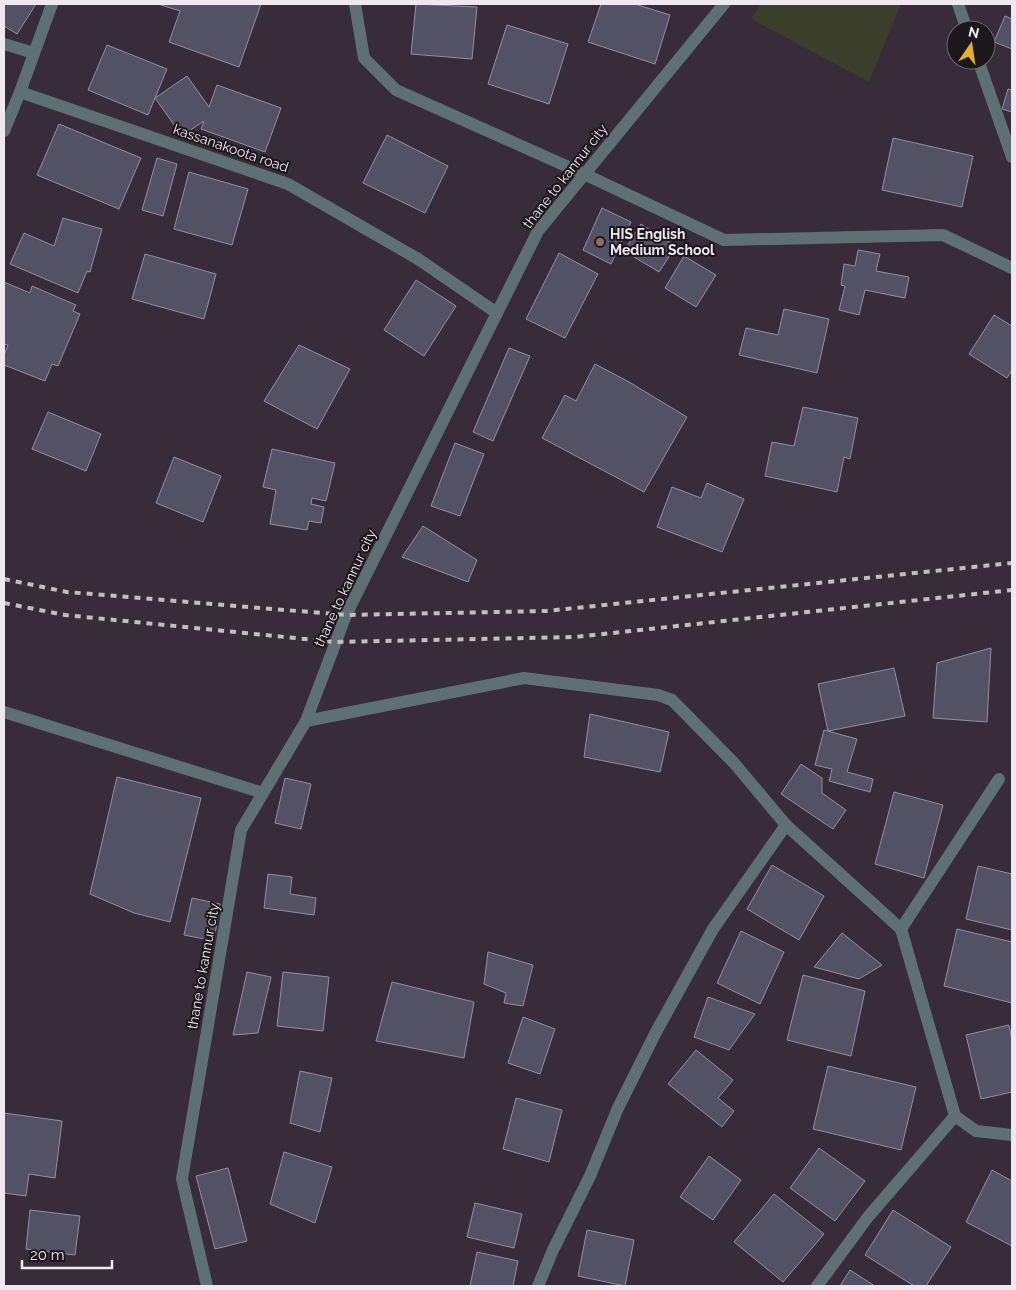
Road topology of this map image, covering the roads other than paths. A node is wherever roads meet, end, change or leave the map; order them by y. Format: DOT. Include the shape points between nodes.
graph roads {
  1 [pos="52,4"];
  2 [pos="355,4"];
  3 [pos="724,4"];
  4 [pos="958,4"];
  5 [pos="964,20"];
  6 [pos="4,44"];
  7 [pos="34,53"];
  8 [pos="982,70"];
  9 [pos="20,92"];
  10 [pos="4,131"];
  11 [pos="1012,157"];
  12 [pos="584,174"];
  13 [pos="1012,268"];
  14 [pos="497,313"];
  15 [pos="4,712"];
  16 [pos="306,721"];
  17 [pos="999,779"];
  18 [pos="263,793"];
  19 [pos="786,825"];
  20 [pos="901,929"];
  21 [pos="955,1116"];
  22 [pos="1012,1135"];
  23 [pos="207,1286"];
  24 [pos="538,1286"];
  25 [pos="817,1286"];
  1 -- 7 [label="street"];
  2 -- 12 [label="street" via="364,58 396,90"];
  3 -- 12 [label="street, thane to kannur city"];
  4 -- 5 [label="street"];
  6 -- 7 [label="street"];
  7 -- 9 [label="street"];
  8 -- 11 [label="street"];
  9 -- 10 [label="street"];
  9 -- 14 [label="street, kassanakoota road" via="288,184 418,259"];
  12 -- 13 [label="street" via="724,240 943,235"];
  12 -- 14 [label="street, thane to kannur city" via="538,231"];
  14 -- 16 [label="street, thane to kannur city" via="346,615"];
  15 -- 18 [label="street"];
  16 -- 18 [label="street, thane to kannur city"];
  16 -- 19 [label="street" via="524,678 658,695 672,700 734,762"];
  17 -- 20 [label="street"];
  18 -- 23 [label="street, thane to kannur city" via="241,830 182,1179"];
  19 -- 20 [label="street"];
  19 -- 24 [label="street" via="713,929 656,1032"];
  20 -- 21 [label="street"];
  21 -- 22 [label="street" via="976,1131"];
  21 -- 25 [label="street" via="868,1217"];
}
